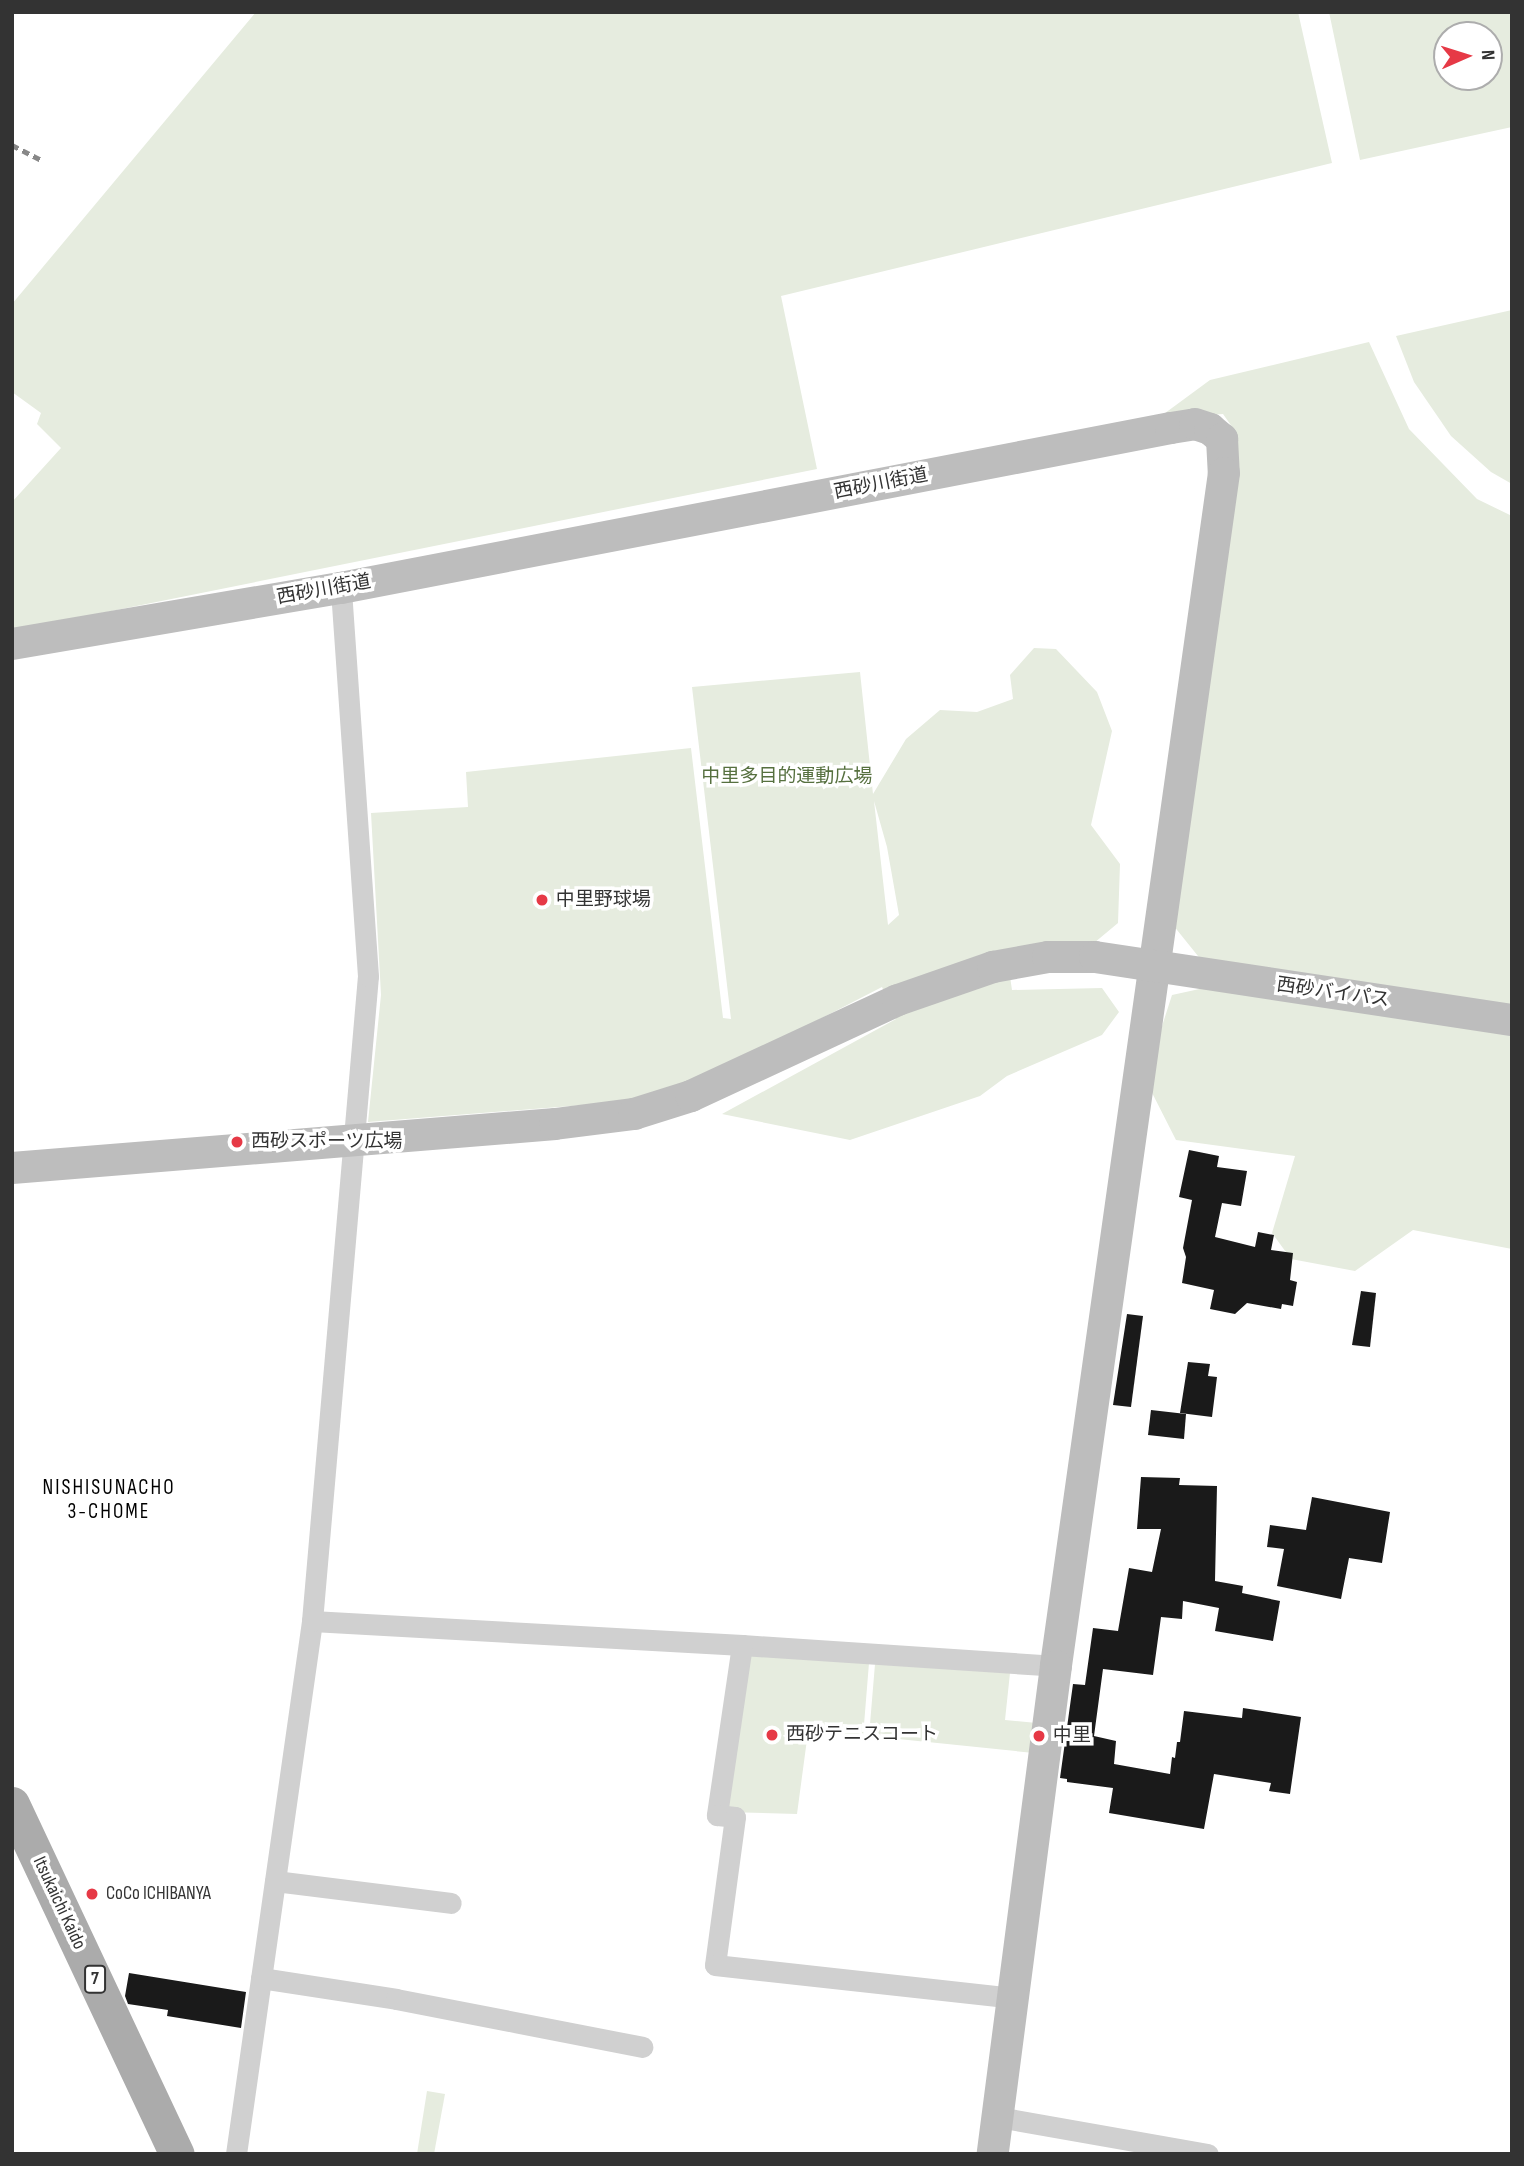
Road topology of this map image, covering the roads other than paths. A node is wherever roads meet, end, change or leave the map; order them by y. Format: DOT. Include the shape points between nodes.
graph roads {
  1 [pos="341,588"];
  2 [pos="12,644"];
  3 [pos="1154,967"];
  4 [pos="1512,1020"];
  5 [pos="354,1140"];
  6 [pos="12,1168"];
  7 [pos="312,1621"];
  8 [pos="743,1645"];
  9 [pos="1056,1666"];
  10 [pos="12,1804"];
  11 [pos="275,1881"];
  12 [pos="452,1903"];
  13 [pos="261,1978"];
  14 [pos="1013,1998"];
  15 [pos="642,2047"];
  16 [pos="998,2117"];
  17 [pos="177,2154"];
  18 [pos="236,2154"];
  19 [pos="992,2154"];
  20 [pos="1208,2154"];
  1 -- 2 [label="street, 西砂川街道"];
  1 -- 3 [label="street, 西砂川街道" via="1171,428 1195,424 1210,429 1222,439 1224,473"];
  1 -- 5 [label="street" via="368,976"];
  3 -- 4 [label="street, 西砂バイパス"];
  3 -- 5 [label="street, 西砂バイパス" via="1095,957 1048,957 993,967 898,1000 691,1096 634,1114"];
  3 -- 9 [label="street, 西砂川街道"];
  5 -- 6 [label="street, 西砂バイパス"];
  5 -- 7 [label="street"];
  7 -- 8 [label="street"];
  7 -- 11 [label="street"];
  8 -- 9 [label="street"];
  8 -- 14 [label="street" via="717,1815 735,1816 715,1965"];
  9 -- 14 [label="street, 西砂川街道"];
  10 -- 17 [label="main road, Itsukaichi Kaido / 7"];
  11 -- 12 [label="street" via="412,1908"];
  11 -- 13 [label="street"];
  13 -- 15 [label="street"];
  13 -- 18 [label="street"];
  14 -- 16 [label="street, 西砂川街道"];
  16 -- 19 [label="street, 西砂川街道"];
  16 -- 20 [label="street"];
}
